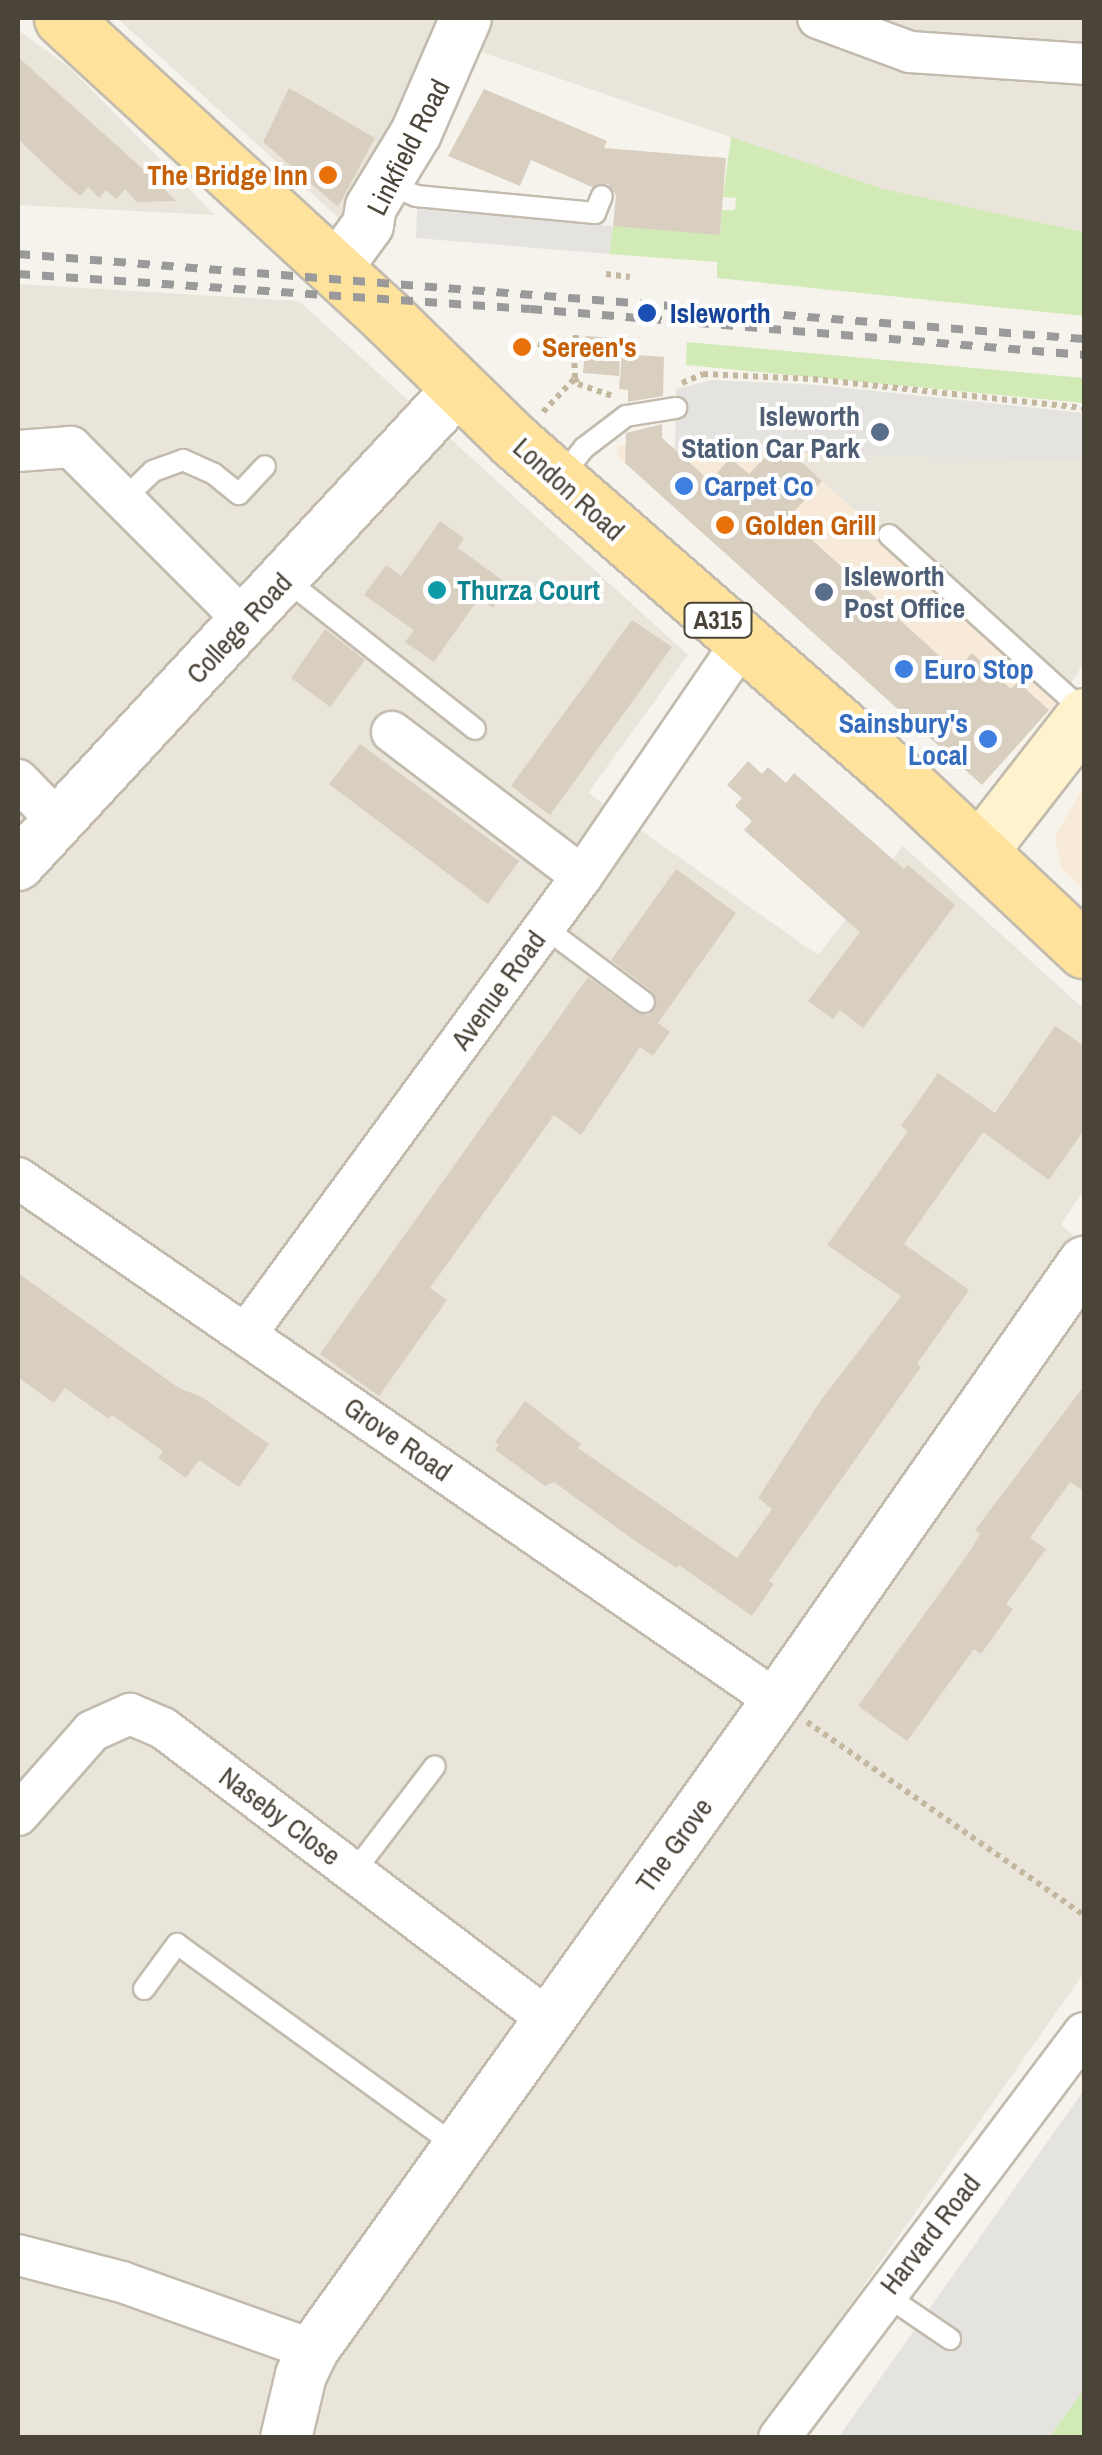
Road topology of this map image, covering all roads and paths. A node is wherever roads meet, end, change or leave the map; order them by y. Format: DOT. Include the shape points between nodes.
graph roads {
  1 [pos="62,18"];
  2 [pos="466,18"];
  3 [pos="818,18"];
  4 [pos="1084,63"];
  5 [pos="381,191"];
  6 [pos="602,196"];
  7 [pos="336,269"];
  8 [pos="606,274"];
  9 [pos="630,276"];
  10 [pos="576,335"];
  11 [pos="574,353"];
  12 [pos="585,354"];
  13 [pos="574,378"];
  14 [pos="673,385"];
  15 [pos="459,388"];
  16 [pos="621,398"];
  17 [pos="676,408"];
  18 [pos="1084,408"];
  19 [pos="514,442"];
  20 [pos="18,451"];
  21 [pos="265,466"];
  22 [pos="558,481"];
  23 [pos="124,499"];
  24 [pos="889,535"];
  25 [pos="285,579"];
  26 [pos="245,621"];
  27 [pos="743,640"];
  28 [pos="1084,713"];
  29 [pos="475,730"];
  30 [pos="392,732"];
  31 [pos="18,780"];
  32 [pos="60,822"];
  33 [pos="979,850"];
  34 [pos="18,866"];
  35 [pos="582,876"];
  36 [pos="544,927"];
  37 [pos="1084,950"];
  38 [pos="644,1002"];
  39 [pos="18,1178"];
  40 [pos="1084,1262"];
  41 [pos="246,1334"];
  42 [pos="777,1702"];
  43 [pos="435,1766"];
  44 [pos="18,1815"];
  45 [pos="354,1872"];
  46 [pos="1084,1915"];
  47 [pos="144,1989"];
  48 [pos="548,2018"];
  49 [pos="1084,2033"];
  50 [pos="457,2147"];
  51 [pos="24,2248"];
  52 [pos="884,2294"];
  53 [pos="950,2339"];
  54 [pos="313,2350"];
  55 [pos="286,2438"];
  56 [pos="779,2438"];
  1 -- 7 [label="main road, London Road / A315"];
  2 -- 5 [label="street, Linkfield Road" via="437,91"];
  3 -- 4 [label="street" via="910,52"];
  5 -- 6 [label="lane" via="594,214"];
  5 -- 7 [label="street, Linkfield Road" via="368,225"];
  7 -- 15 [label="main road, London Road / A315"];
  8 -- 9 [label="path"];
  10 -- 11 [label="path" via="575,344 541,342 540,351"];
  11 -- 12 [label="path"];
  11 -- 13 [label="path"];
  13 -- 16 [label="path"];
  13 -- 19 [label="path"];
  14 -- 18 [label="path" via="703,374 813,379"];
  15 -- 19 [label="main road, London Road / A315"];
  15 -- 25 [label="street, College Road"];
  17 -- 22 [label="lane" via="626,416 584,448"];
  19 -- 22 [label="main road, London Road / A315"];
  20 -- 23 [label="street" via="71,447"];
  21 -- 23 [label="lane" via="239,494 183,460 154,470"];
  22 -- 27 [label="main road, London Road / A315"];
  23 -- 26 [label="street"];
  24 -- 28 [label="lane"];
  25 -- 26 [label="street, College Road"];
  25 -- 29 [label="lane"];
  26 -- 32 [label="street, College Road"];
  27 -- 33 [label="main road, London Road / A315"];
  27 -- 35 [label="street, Avenue Road"];
  28 -- 33 [label="main road"];
  30 -- 35 [label="street"];
  31 -- 32 [label="street"];
  32 -- 34 [label="street, College Road"];
  33 -- 37 [label="main road, London Road / A315"];
  35 -- 36 [label="street, Avenue Road"];
  36 -- 38 [label="lane"];
  36 -- 41 [label="street, Avenue Road"];
  39 -- 41 [label="street, Grove Road"];
  40 -- 42 [label="street, The Grove"];
  41 -- 42 [label="street, Grove Road"];
  42 -- 46 [label="path"];
  42 -- 48 [label="street, The Grove"];
  43 -- 45 [label="lane"];
  44 -- 45 [label="street, Naseby Close" via="92,1730 130,1714 163,1728"];
  45 -- 48 [label="street, Naseby Close"];
  47 -- 50 [label="lane" via="177,1944"];
  48 -- 50 [label="street, The Grove"];
  49 -- 52 [label="street, Harvard Road"];
  50 -- 54 [label="street, The Grove"];
  51 -- 54 [label="street"];
  52 -- 53 [label="lane"];
  52 -- 56 [label="street, Harvard Road"];
  54 -- 55 [label="street, The Grove"];
}
